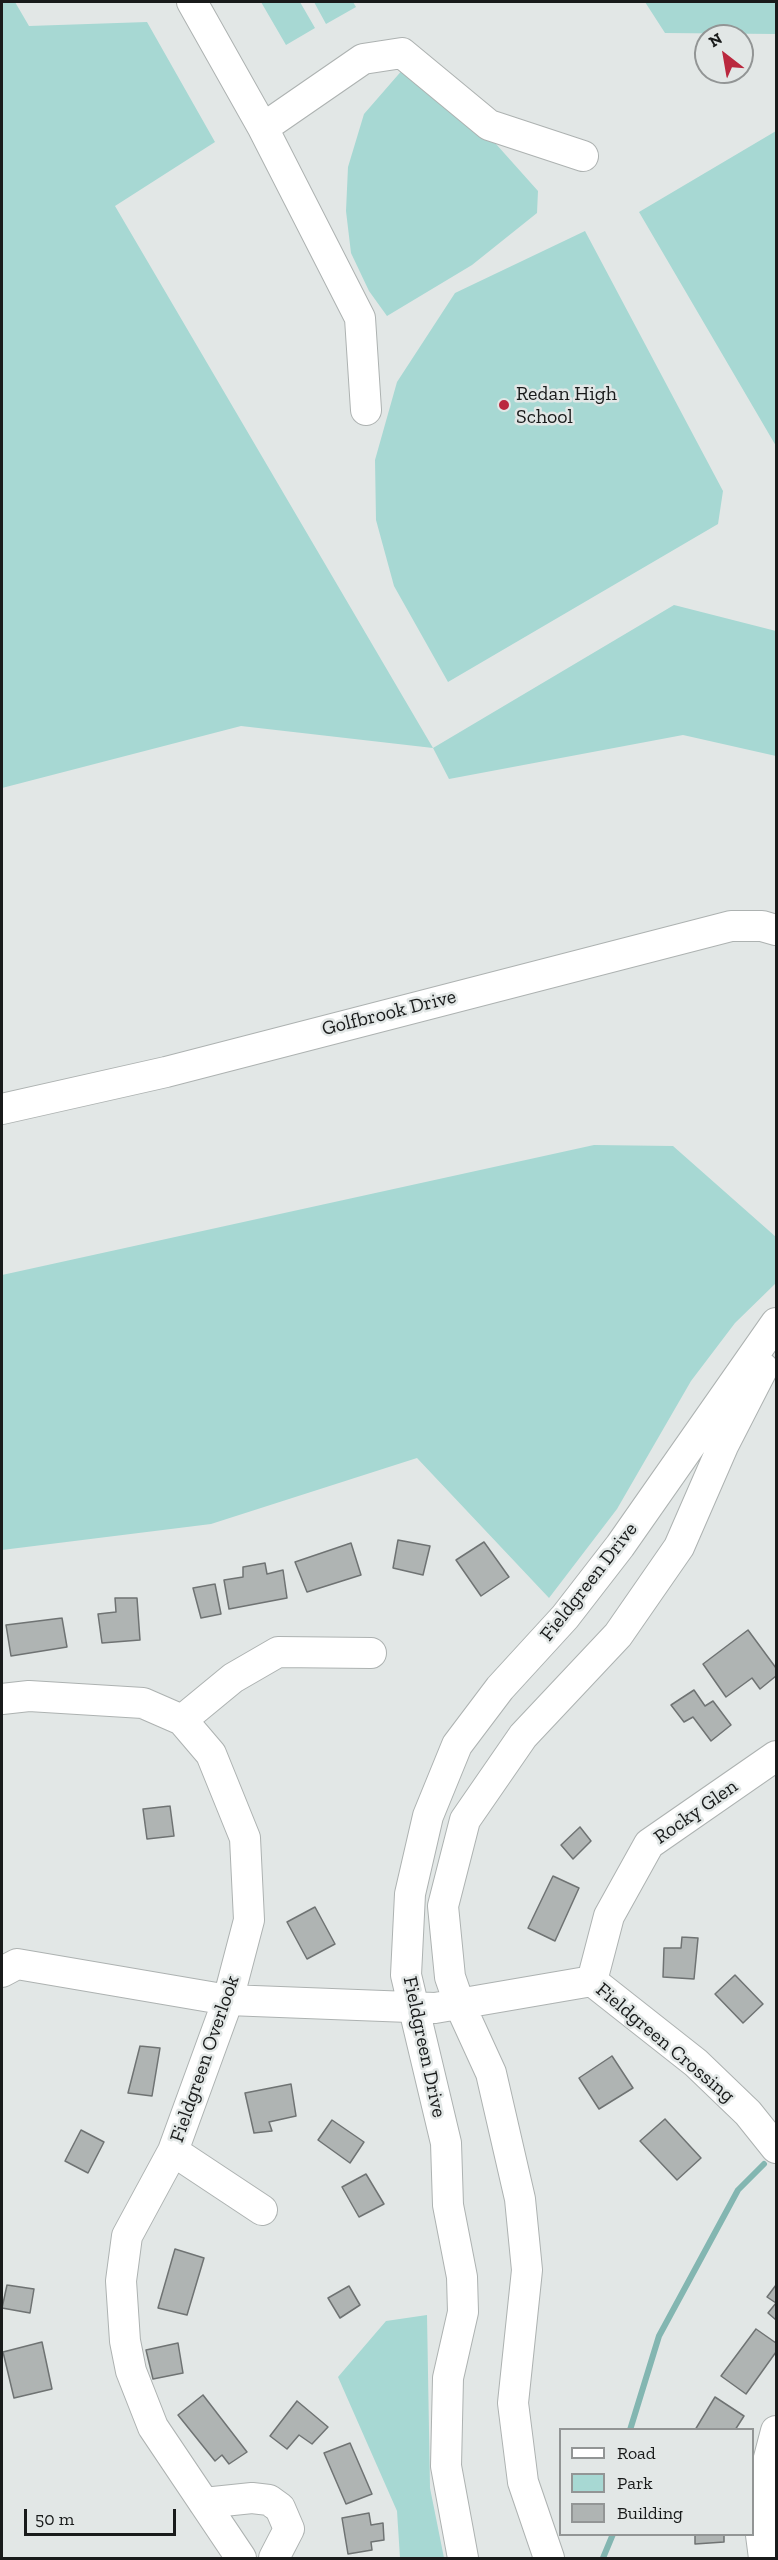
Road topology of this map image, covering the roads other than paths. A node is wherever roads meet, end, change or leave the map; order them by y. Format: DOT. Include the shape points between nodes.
graph roads {
  1 [pos="192,2"];
  2 [pos="263,128"];
  3 [pos="583,156"];
  4 [pos="366,410"];
  5 [pos="777,930"];
  6 [pos="2,1109"];
  7 [pos="777,1323"];
  8 [pos="777,1347"];
  9 [pos="371,1653"];
  10 [pos="2,1699"];
  11 [pos="182,1720"];
  12 [pos="777,1756"];
  13 [pos="2,1972"];
  14 [pos="592,1981"];
  15 [pos="228,2000"];
  16 [pos="459,2003"];
  17 [pos="412,2007"];
  18 [pos="777,2148"];
  19 [pos="173,2151"];
  20 [pos="262,2210"];
  21 [pos="777,2431"];
  22 [pos="204,2503"];
  23 [pos="241,2559"];
  24 [pos="274,2559"];
  25 [pos="463,2559"];
  26 [pos="549,2559"];
  27 [pos="764,2559"];
  1 -- 2 [label="street"];
  2 -- 3 [label="street" via="363,59 402,53 489,125"];
  2 -- 4 [label="street" via="360,318"];
  5 -- 6 [label="street, Golfbrook Drive" via="731,926 166,1072"];
  7 -- 17 [label="street, Fieldgreen Drive" via="620,1546 457,1745 428,1816 411,1894 406,1975"];
  8 -- 16 [label="street, Fieldgreen Drive" via="723,1446 679,1547 618,1635 523,1736 465,1820 443,1906 450,1977"];
  9 -- 11 [label="street" via="278,1652 232,1678"];
  10 -- 11 [label="street, Fieldgreen Overlook" via="29,1696 143,1703"];
  11 -- 15 [label="street, Fieldgreen Overlook" via="211,1754 245,1838 249,1920"];
  12 -- 14 [label="street, Rocky Glen" via="649,1844 609,1916"];
  13 -- 15 [label="street, Fieldgreen Crossing" via="17,1964"];
  14 -- 16 [label="street, Fieldgreen Crossing"];
  14 -- 18 [label="street, Fieldgreen Crossing" via="696,2063 748,2113"];
  15 -- 17 [label="street, Fieldgreen Crossing"];
  15 -- 19 [label="street, Fieldgreen Overlook"];
  16 -- 17 [label="street, Fieldgreen Crossing"];
  16 -- 26 [label="street, Fieldgreen Drive" via="491,2073 520,2199 527,2270 513,2403 523,2482"];
  17 -- 25 [label="street, Fieldgreen Drive" via="446,2143 448,2205 462,2277 463,2312 448,2378 446,2466"];
  19 -- 20 [label="street"];
  19 -- 22 [label="street, Fieldgreen Overlook" via="127,2236 121,2281 124,2342 153,2427"];
  21 -- 27 [label="street" via="764,2477"];
  22 -- 23 [label="street, Fieldgreen Overlook"];
  22 -- 24 [label="street" via="252,2498 269,2500 280,2508 289,2529"];
}
